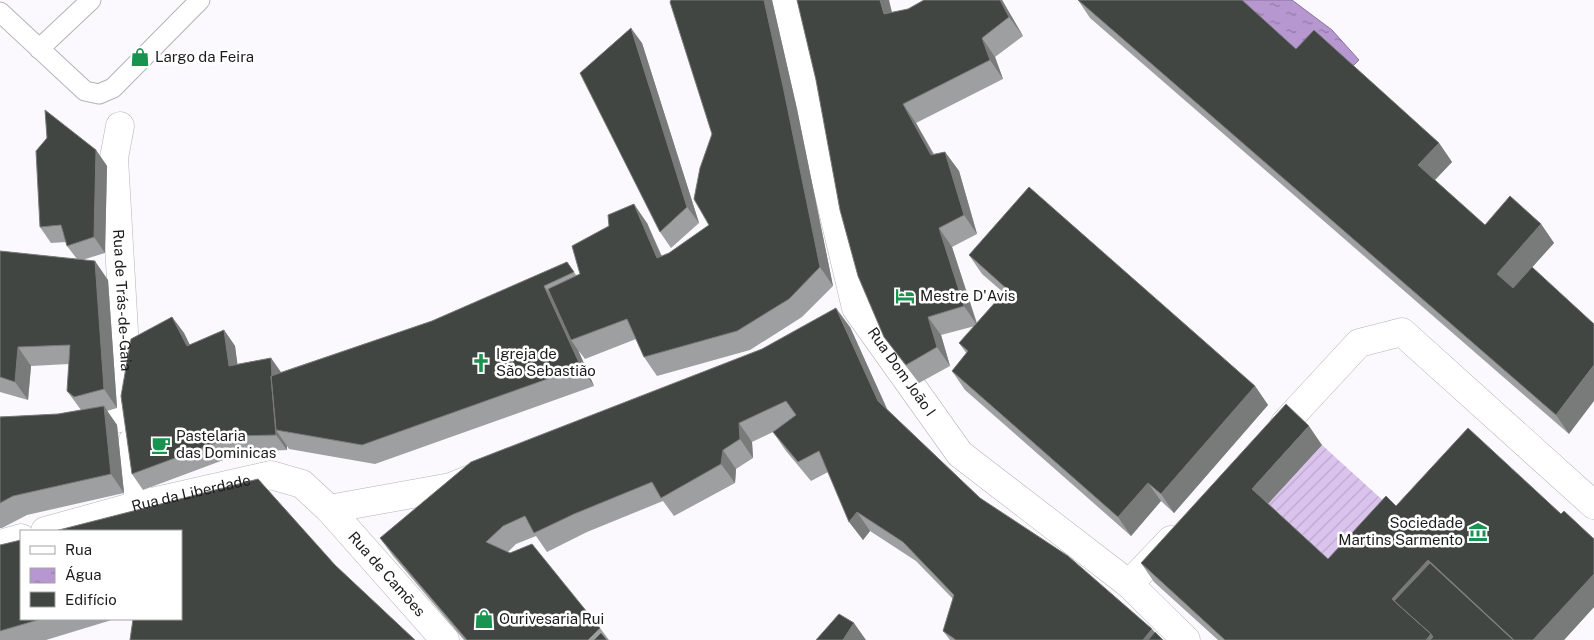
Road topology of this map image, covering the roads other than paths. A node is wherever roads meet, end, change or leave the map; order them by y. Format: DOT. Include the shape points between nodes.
graph roads {
  1 [pos="91,0"];
  2 [pos="200,0"];
  3 [pos="783,0"];
  4 [pos="0,12"];
  5 [pos="38,50"];
  6 [pos="120,126"];
  7 [pos="856,308"];
  8 [pos="830,320"];
  9 [pos="129,416"];
  10 [pos="1285,423"];
  11 [pos="0,431"];
  12 [pos="495,468"];
  13 [pos="139,505"];
  14 [pos="1594,505"];
  15 [pos="328,509"];
  16 [pos="1189,521"];
  17 [pos="50,530"];
  18 [pos="20,538"];
  19 [pos="0,544"];
  20 [pos="1129,584"];
  21 [pos="445,640"];
  22 [pos="1186,640"];
  1 -- 5 [label="lane"];
  2 -- 5 [label="lane" via="113,88 99,94 85,91"];
  3 -- 7 [label="street, Rua Dom João I"];
  4 -- 5 [label="lane"];
  6 -- 9 [label="street, Rua de Trás-de-Gaia" via="114,158"];
  7 -- 8 [label="street"];
  7 -- 20 [label="street, Rua Dom João I" via="960,454"];
  9 -- 11 [label="street" via="53,433"];
  9 -- 13 [label="street, Rua de Trás-de-Gaia"];
  10 -- 14 [label="street" via="1359,343 1402,332"];
  12 -- 15 [label="street" via="451,487"];
  13 -- 15 [label="street, Rua da Liberdade" via="271,475 302,484"];
  13 -- 17 [label="street, Rua da Liberdade"];
  15 -- 21 [label="street, Rua de Camões"];
  16 -- 20 [label="street"];
  18 -- 19 [label="street"];
  20 -- 22 [label="street, Rua Dom João I"];
}
